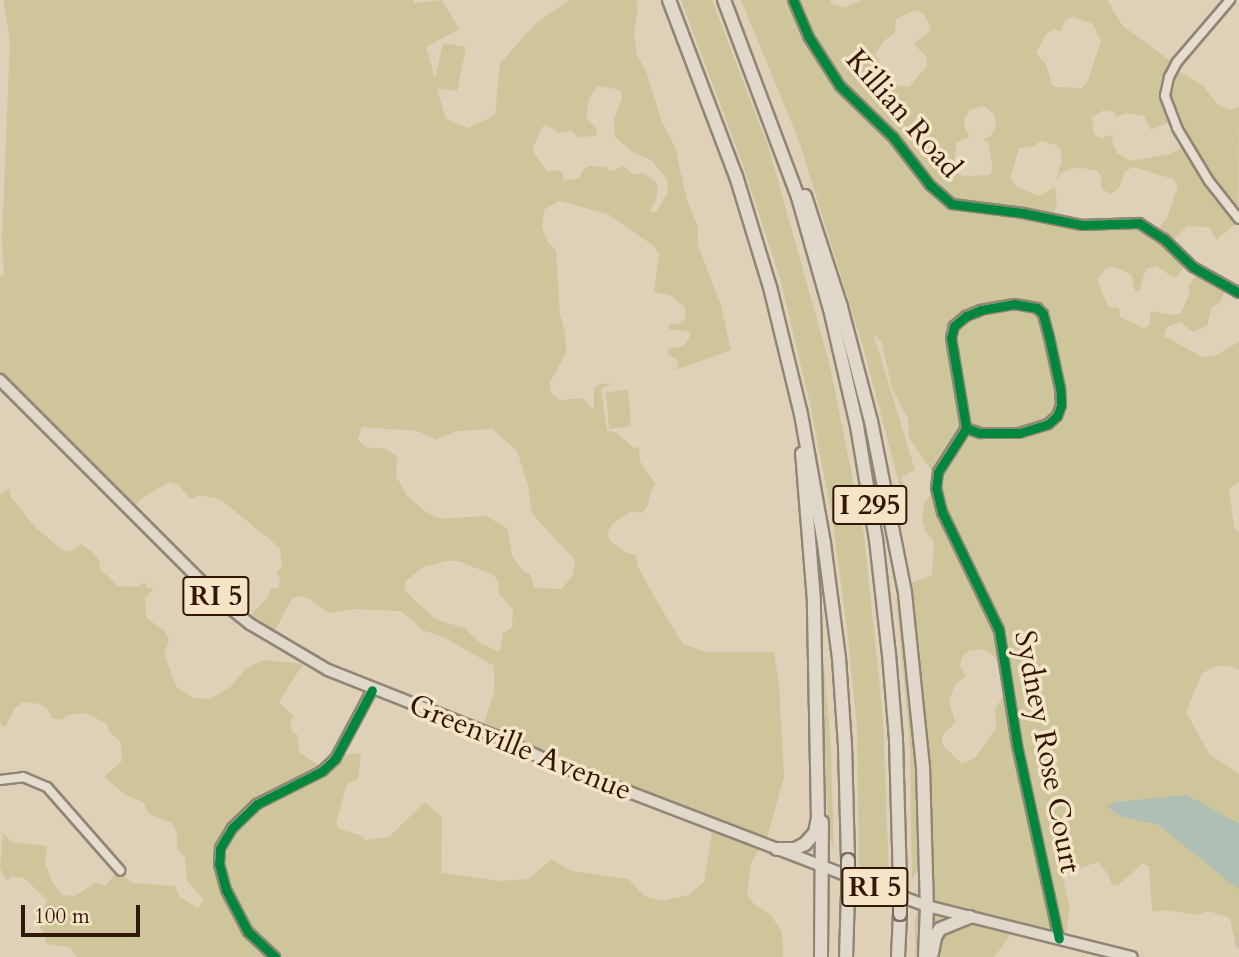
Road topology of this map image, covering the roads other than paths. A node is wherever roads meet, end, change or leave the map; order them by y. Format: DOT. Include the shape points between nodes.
graph roads {
  1 [pos="669,0"];
  2 [pos="724,0"];
  3 [pos="793,0"];
  4 [pos="1230,0"];
  5 [pos="779,142"];
  6 [pos="1239,219"];
  7 [pos="1239,293"];
  8 [pos="0,380"];
  9 [pos="801,414"];
  10 [pos="967,428"];
  11 [pos="372,690"];
  12 [pos="818,745"];
  13 [pos="0,780"];
  14 [pos="777,849"];
  15 [pos="823,867"];
  16 [pos="120,870"];
  17 [pos="928,906"];
  18 [pos="970,917"];
  19 [pos="1059,939"];
  20 [pos="275,957"];
  21 [pos="821,957"];
  22 [pos="846,957"];
  23 [pos="898,957"];
  24 [pos="925,957"];
  25 [pos="931,957"];
  26 [pos="1132,957"];
  1 -- 9 [label="highway, I 295" via="739,185"];
  2 -- 5 [label="highway, I 295"];
  3 -- 7 [label="street, Killian Road" via="808,36 841,86 952,204 1082,225 1139,223 1193,267"];
  4 -- 6 [label="street" via="1177,62 1166,96 1177,128"];
  5 -- 17 [label="highway" via="805,194 824,250 888,499 917,690"];
  5 -- 23 [label="highway, I 295, bridge" via="830,309 867,482 890,664 900,879"];
  8 -- 11 [label="main road, Greenville Avenue / RI 5" via="219,599 305,658"];
  9 -- 12 [label="highway"];
  9 -- 22 [label="highway, I 295, bridge" via="836,629 845,745"];
  10 -- 10 [label="street" via="951,338 954,326 981,310 1014,304 1037,308 1043,314 1060,388 1058,416 1019,433 980,433"];
  10 -- 19 [label="street, Sydney Rose Court" via="938,472 937,499 999,630 1017,745"];
  11 -- 14 [label="main road, Greenville Avenue / RI 5"];
  11 -- 20 [label="street" via="335,759 322,771 257,804 232,828 220,848 226,890 248,932"];
  12 -- 14 [label="highway" via="815,833 800,847"];
  12 -- 15 [label="highway"];
  13 -- 16 [label="street" via="23,777 47,787"];
  14 -- 15 [label="main road, Greenville Avenue / RI 5"];
  15 -- 17 [label="main road, Greenville Avenue / RI 5"];
  15 -- 21 [label="highway"];
  17 -- 18 [label="main road, Greenville Avenue / RI 5"];
  17 -- 24 [label="highway"];
  18 -- 19 [label="main road, Greenville Avenue / RI 5"];
  18 -- 25 [label="highway" via="940,929"];
  19 -- 26 [label="main road, Greenville Avenue / RI 5"];
}
